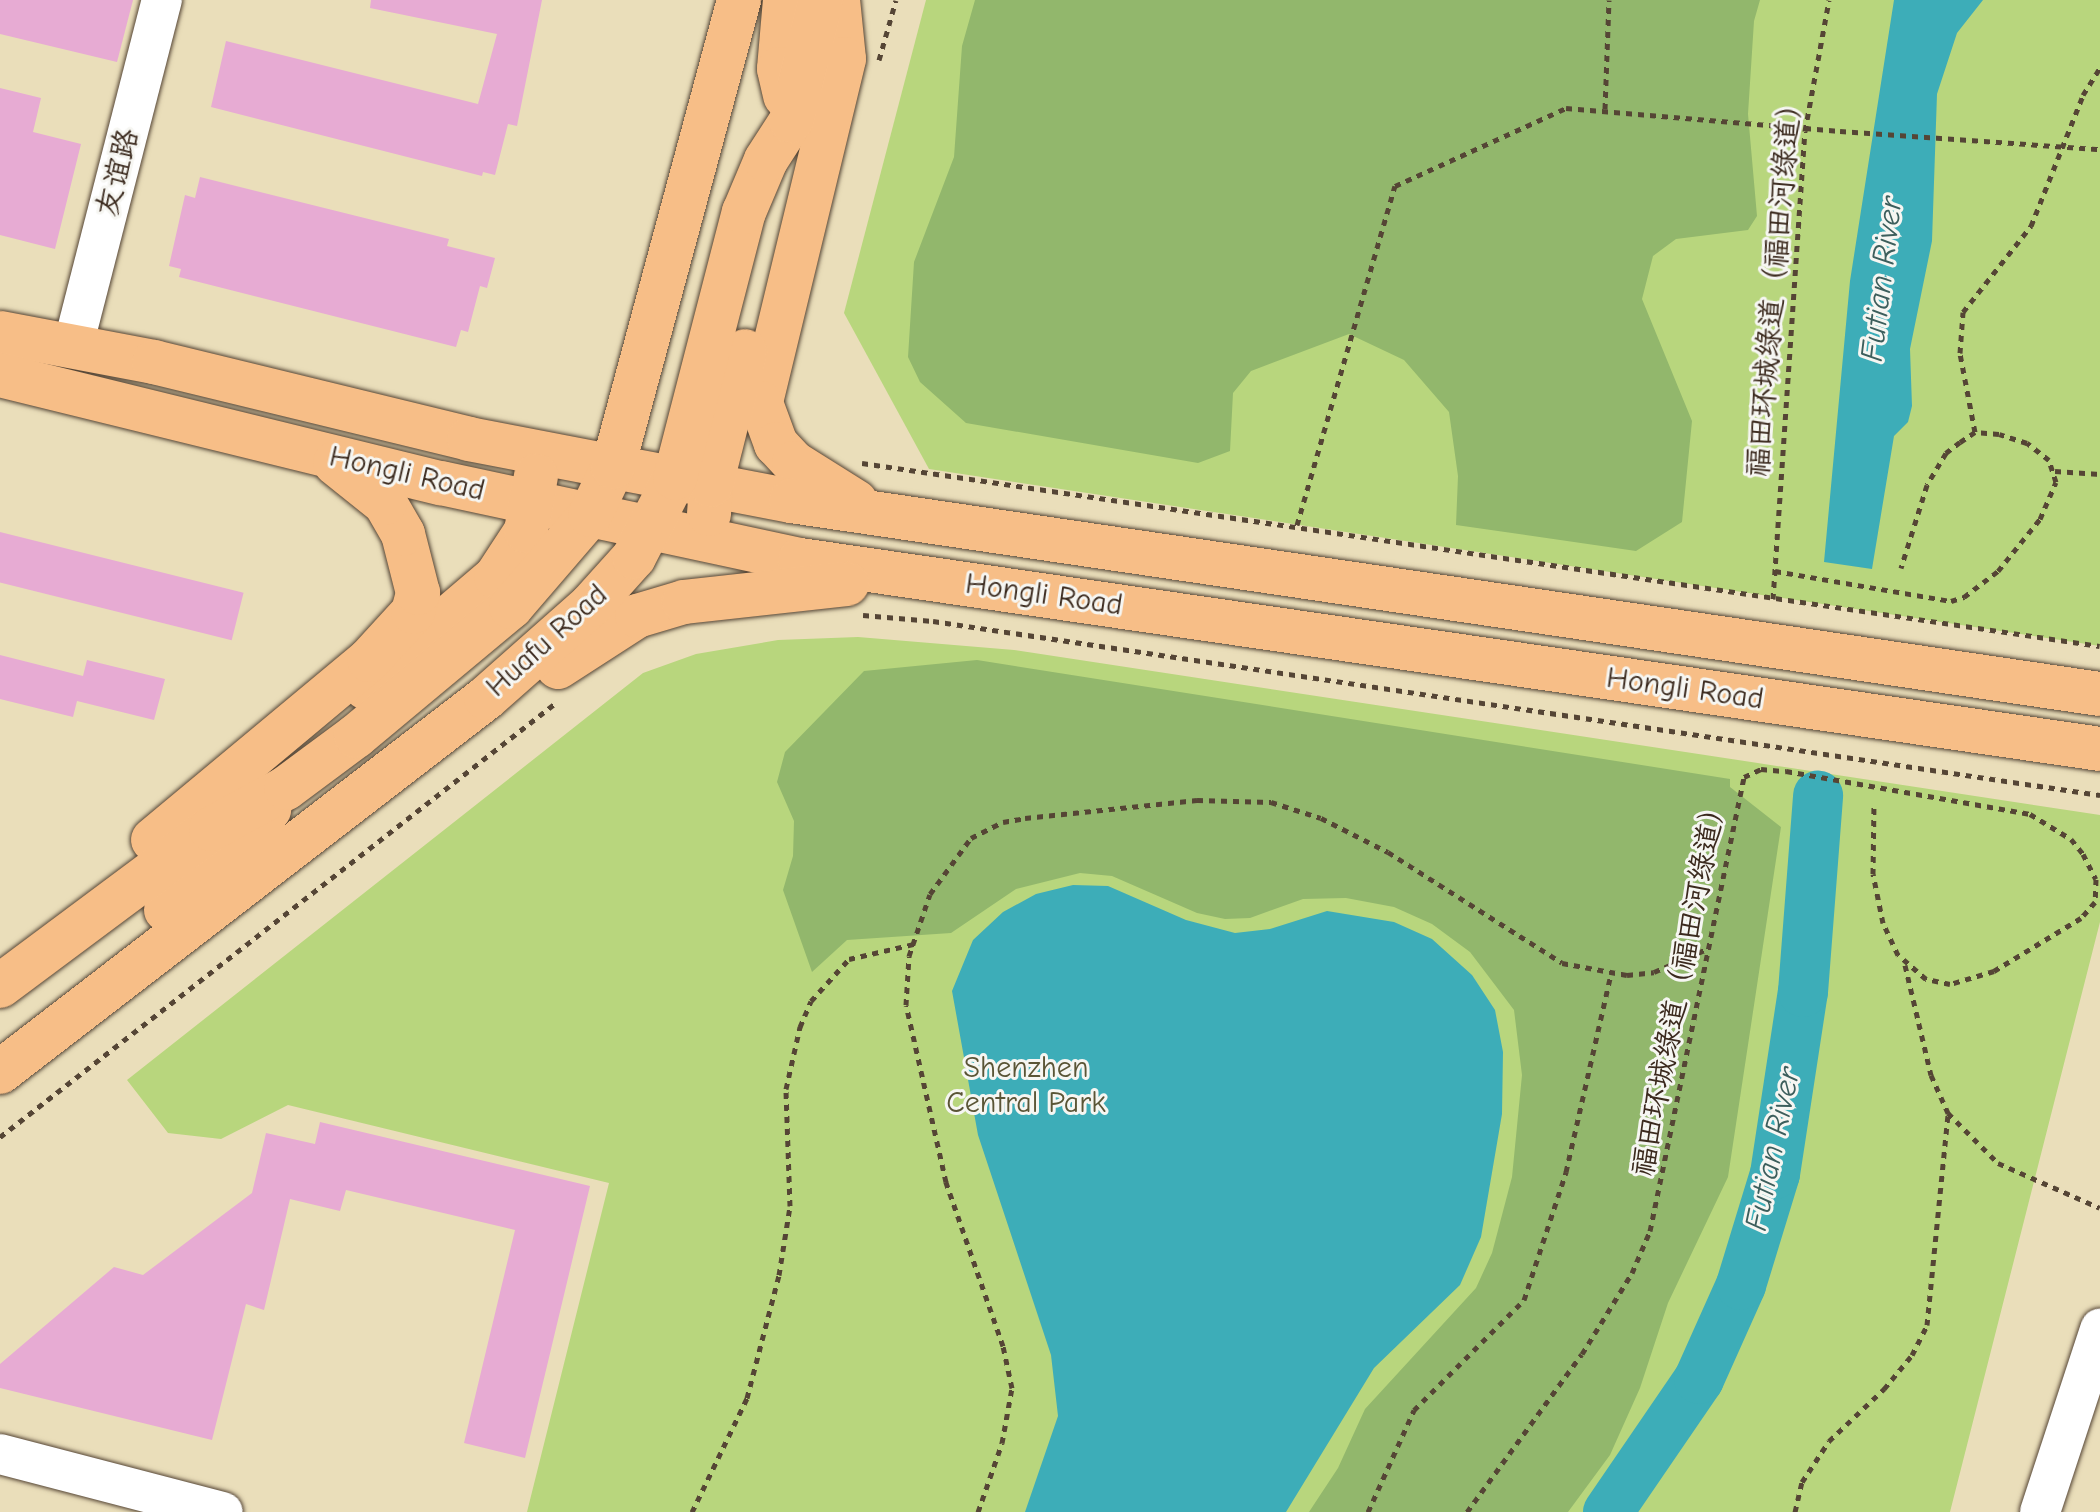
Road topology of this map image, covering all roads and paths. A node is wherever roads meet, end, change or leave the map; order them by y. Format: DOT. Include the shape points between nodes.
graph roads {
  1 [pos="162,0"];
  2 [pos="739,0"];
  3 [pos="785,0"];
  4 [pos="821,0"];
  5 [pos="838,0"];
  6 [pos="896,0"];
  7 [pos="1609,0"];
  8 [pos="1829,0"];
  9 [pos="875,67"];
  10 [pos="2100,68"];
  11 [pos="1605,109"];
  12 [pos="791,121"];
  13 [pos="1805,131"];
  14 [pos="2100,149"];
  15 [pos="0,333"];
  16 [pos="73,346"];
  17 [pos="0,375"];
  18 [pos="1975,432"];
  19 [pos="533,451"];
  20 [pos="320,454"];
  21 [pos="850,461"];
  22 [pos="613,467"];
  23 [pos="2055,471"];
  24 [pos="2100,474"];
  25 [pos="693,482"];
  26 [pos="534,503"];
  27 [pos="879,514"];
  28 [pos="590,515"];
  29 [pos="1297,525"];
  30 [pos="653,529"];
  31 [pos="712,541"];
  32 [pos="1901,568"];
  33 [pos="1775,571"];
  34 [pos="927,579"];
  35 [pos="1773,599"];
  36 [pos="848,614"];
  37 [pos="2100,646"];
  38 [pos="570,691"];
  39 [pos="2100,694"];
  40 [pos="486,698"];
  41 [pos="2100,749"];
  42 [pos="286,788"];
  43 [pos="2100,795"];
  44 [pos="1874,803"];
  45 [pos="63,937"];
  46 [pos="914,944"];
  47 [pos="1708,948"];
  48 [pos="1905,964"];
  49 [pos="1611,974"];
  50 [pos="0,986"];
  51 [pos="85,1005"];
  52 [pos="0,1072"];
  53 [pos="1948,1113"];
  54 [pos="0,1137"];
  55 [pos="2100,1208"];
  56 [pos="2100,1329"];
  57 [pos="0,1454"];
  58 [pos="223,1512"];
  59 [pos="692,1512"];
  60 [pos="978,1512"];
  61 [pos="1368,1512"];
  62 [pos="1467,1512"];
  63 [pos="1795,1512"];
  64 [pos="2040,1512"];
  1 -- 16 [label="street, 友谊路"];
  2 -- 22 [label="main road, Huafu Road"];
  3 -- 12 [label="main road" via="779,69"];
  4 -- 12 [label="main road, Huafu Road"];
  5 -- 27 [label="main road" via="844,59 761,403 776,444 794,463"];
  6 -- 9 [label="path"];
  7 -- 11 [label="path"];
  8 -- 13 [label="path, 福田环城绿道（福田河绿道）"];
  10 -- 18 [label="path" via="2083,95 2031,226 1963,312 1960,353"];
  11 -- 13 [label="path"];
  11 -- 29 [label="path" via="1566,108 1395,186"];
  12 -- 25 [label="main road, Huafu Road" via="766,160 744,212"];
  13 -- 14 [label="path, bridge"];
  13 -- 33 [label="path, 福田环城绿道（福田河绿道）"];
  15 -- 16 [label="main road, Hongli Road"];
  16 -- 19 [label="main road, Hongli Road"];
  17 -- 20 [label="main road, Hongli Road"];
  18 -- 23 [label="path" via="2027,443"];
  18 -- 32 [label="path" via="1946,453 1936,468 1918,505"];
  19 -- 22 [label="main road, Hongli Road"];
  19 -- 26 [label="main road, Huafu Road"];
  20 -- 26 [label="main road, Hongli Road"];
  20 -- 45 [label="main road" via="385,503 403,534 418,593 413,612 369,660 152,840"];
  21 -- 35 [label="path"];
  22 -- 25 [label="main road, Hongli Road"];
  22 -- 28 [label="main road, Huafu Road"];
  23 -- 24 [label="path"];
  23 -- 33 [label="path" via="2054,492 2040,519 1998,571 1964,597 1951,601"];
  25 -- 27 [label="main road, Hongli Road"];
  25 -- 30 [label="main road, Huafu Road"];
  25 -- 31 [label="main road, Huafu Road"];
  26 -- 28 [label="main road, Hongli Road"];
  26 -- 42 [label="main road, Huafu Road" via="526,531 496,577 338,711 311,743"];
  27 -- 39 [label="main road, Hongli Road"];
  28 -- 30 [label="main road, Hongli Road"];
  28 -- 42 [label="main road, Huafu Road" via="501,616"];
  30 -- 31 [label="main road, Hongli Road"];
  30 -- 40 [label="main road, Huafu Road" via="591,605"];
  31 -- 34 [label="main road, Hongli Road"];
  33 -- 35 [label="path, 福田环城绿道（福田河绿道）"];
  34 -- 40 [label="main road" via="684,602 637,616 556,668"];
  34 -- 41 [label="main road, Hongli Road"];
  35 -- 37 [label="path"];
  36 -- 43 [label="path" via="949,623"];
  38 -- 54 [label="path"];
  40 -- 51 [label="main road, Huafu Road"];
  42 -- 45 [label="main road, Huafu Road" via="211,829"];
  42 -- 51 [label="main road, Huafu Road" via="228,854 136,936"];
  44 -- 48 [label="path" via="1875,893 1883,923"];
  45 -- 50 [label="main road, Huafu Road"];
  46 -- 49 [label="path" via="943,869 971,838 995,826 1238,798 1321,818 1388,852 1531,947 1562,963"];
  46 -- 59 [label="path" via="849,959 811,1001 800,1027 786,1089 790,1206 779,1275 747,1398"];
  46 -- 60 [label="path" via="906,1005 946,1182 1003,1346 1012,1388 1007,1425"];
  47 -- 48 [label="path, 福田环城绿道（福田河绿道）" via="1744,777 1761,769 2018,810 2071,839 2092,868 2098,892 2090,909 1994,971 1950,984 1926,979"];
  47 -- 49 [label="path" via="1654,972"];
  47 -- 62 [label="path, 福田环城绿道（福田河绿道）" via="1650,1231 1632,1273 1582,1354"];
  48 -- 53 [label="path" via="1931,1075"];
  49 -- 61 [label="path" via="1566,1172 1524,1300 1414,1410"];
  51 -- 52 [label="main road, Huafu Road"];
  53 -- 55 [label="path" via="1998,1163"];
  53 -- 63 [label="path" via="1927,1325 1912,1355 1884,1389 1829,1441 1802,1482"];
  56 -- 64 [label="street"];
  57 -- 58 [label="street"];
}
